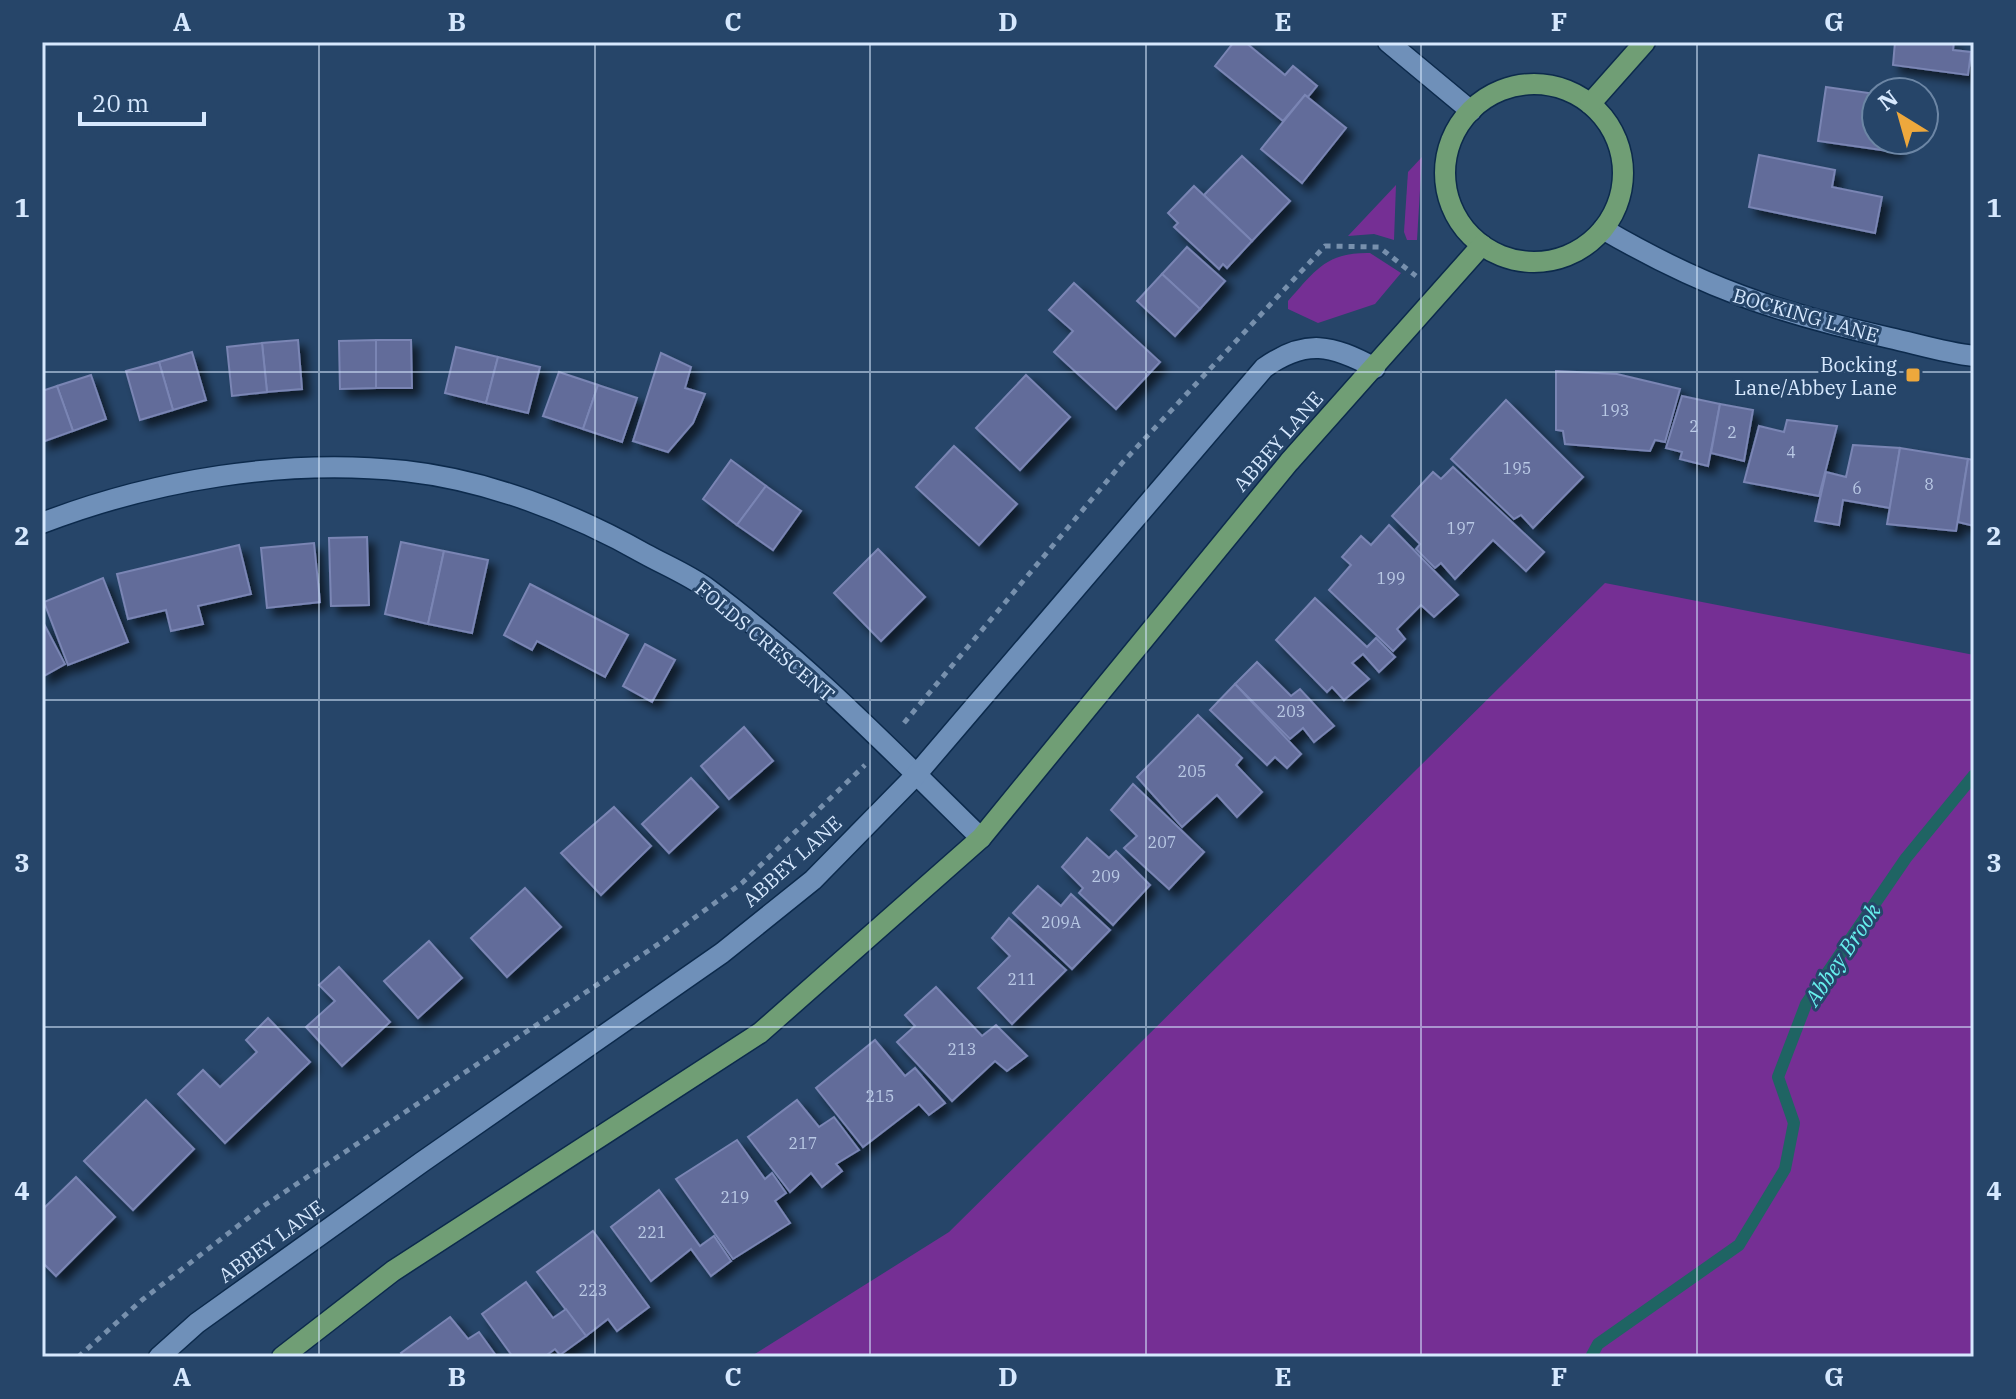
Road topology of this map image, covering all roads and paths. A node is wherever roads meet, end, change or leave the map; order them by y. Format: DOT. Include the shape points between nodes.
graph roads {
  1 [pos="1388,42"];
  2 [pos="1645,42"];
  3 [pos="1590,104"];
  4 [pos="1471,111"];
  5 [pos="1603,229"];
  6 [pos="1482,245"];
  7 [pos="1438,296"];
  8 [pos="1974,356"];
  9 [pos="1375,368"];
  10 [pos="42,523"];
  11 [pos="885,746"];
  12 [pos="916,775"];
  13 [pos="981,838"];
  14 [pos="78,1357"];
  15 [pos="159,1357"];
  16 [pos="282,1357"];
  1 -- 4 [label="street"];
  2 -- 3 [label="main road"];
  3 -- 4 [label="main road" via="1561,88 1528,84 1490,96"];
  3 -- 5 [label="main road" via="1611,129 1622,161 1619,199"];
  4 -- 6 [label="main road" via="1449,147 1446,184 1458,219"];
  5 -- 6 [label="main road" via="1579,250 1545,261 1514,260"];
  5 -- 8 [label="street, BOCKING LANE" via="1700,281 1750,301 1821,323"];
  6 -- 7 [label="main road, ABBEY LANE"];
  7 -- 9 [label="main road, ABBEY LANE"];
  7 -- 11 [label="path" via="1379,247 1325,246 1123,462"];
  9 -- 12 [label="street, ABBEY LANE" via="1330,347 1300,349 1264,368"];
  9 -- 13 [label="main road, ABBEY LANE" via="1289,462"];
  10 -- 11 [label="street, FOLDS CRESCENT" via="187,482 305,469 406,471 506,493 610,534 706,588"];
  11 -- 12 [label="street, FOLDS CRESCENT"];
  11 -- 14 [label="path" via="742,883 265,1205"];
  12 -- 13 [label="street, FOLDS CRESCENT"];
  12 -- 15 [label="street, ABBEY LANE" via="813,880 722,953 197,1323"];
  13 -- 16 [label="main road, ABBEY LANE" via="760,1033 393,1271"];
}
